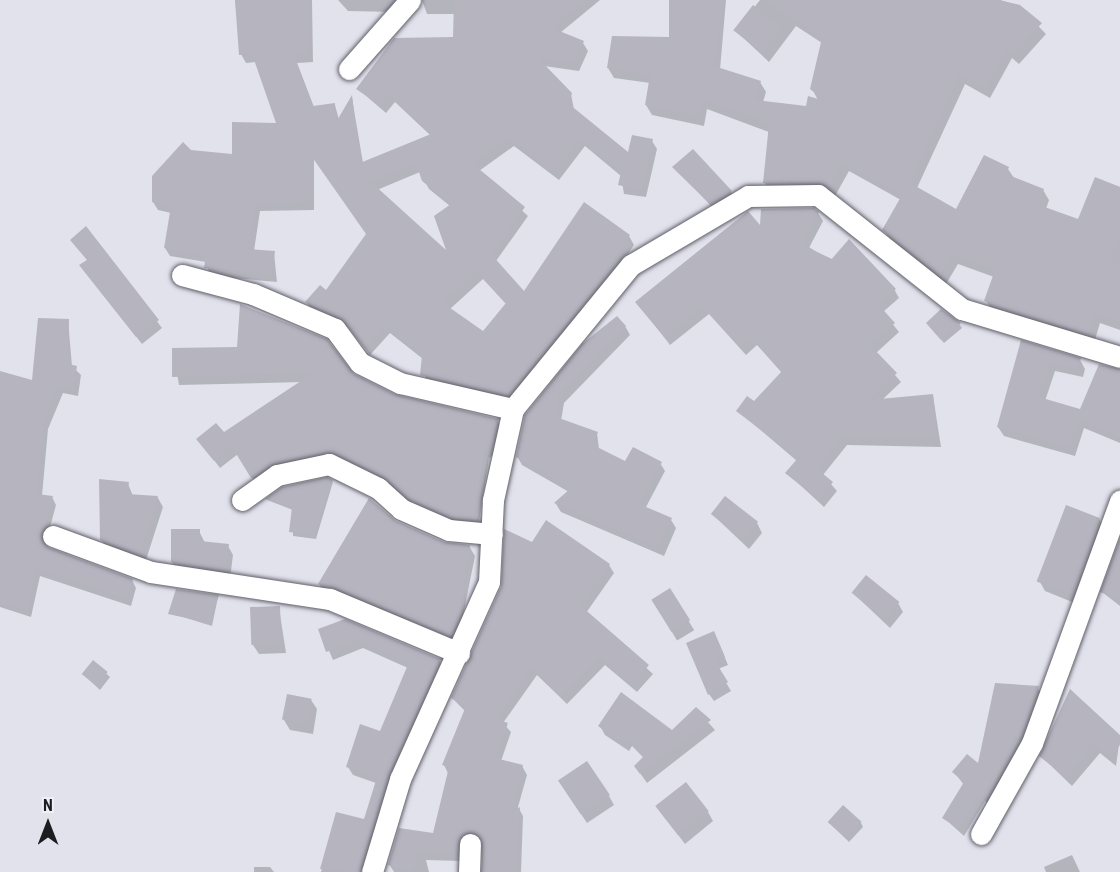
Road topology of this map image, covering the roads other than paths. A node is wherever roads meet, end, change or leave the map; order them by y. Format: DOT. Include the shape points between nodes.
graph roads {
  1 [pos="410,0"];
  2 [pos="349,69"];
  3 [pos="182,275"];
  4 [pos="1120,357"];
  5 [pos="513,409"];
  6 [pos="242,500"];
  7 [pos="1120,501"];
  8 [pos="492,534"];
  9 [pos="53,536"];
  10 [pos="459,653"];
  11 [pos="981,834"];
  12 [pos="470,844"];
  13 [pos="372,872"];
  14 [pos="469,872"];
  1 -- 2 [label="street"];
  3 -- 5 [label="street" via="253,294 335,329 360,363 400,382"];
  4 -- 5 [label="street" via="962,309 818,195 748,196 631,265"];
  5 -- 8 [label="street" via="505,430"];
  6 -- 8 [label="street" via="277,475 329,464 378,489 401,509 449,531"];
  7 -- 11 [label="street" via="1032,743"];
  8 -- 10 [label="street" via="489,582"];
  9 -- 10 [label="street" via="151,572 330,599"];
  10 -- 13 [label="street" via="400,779"];
  12 -- 14 [label="street"];
}
